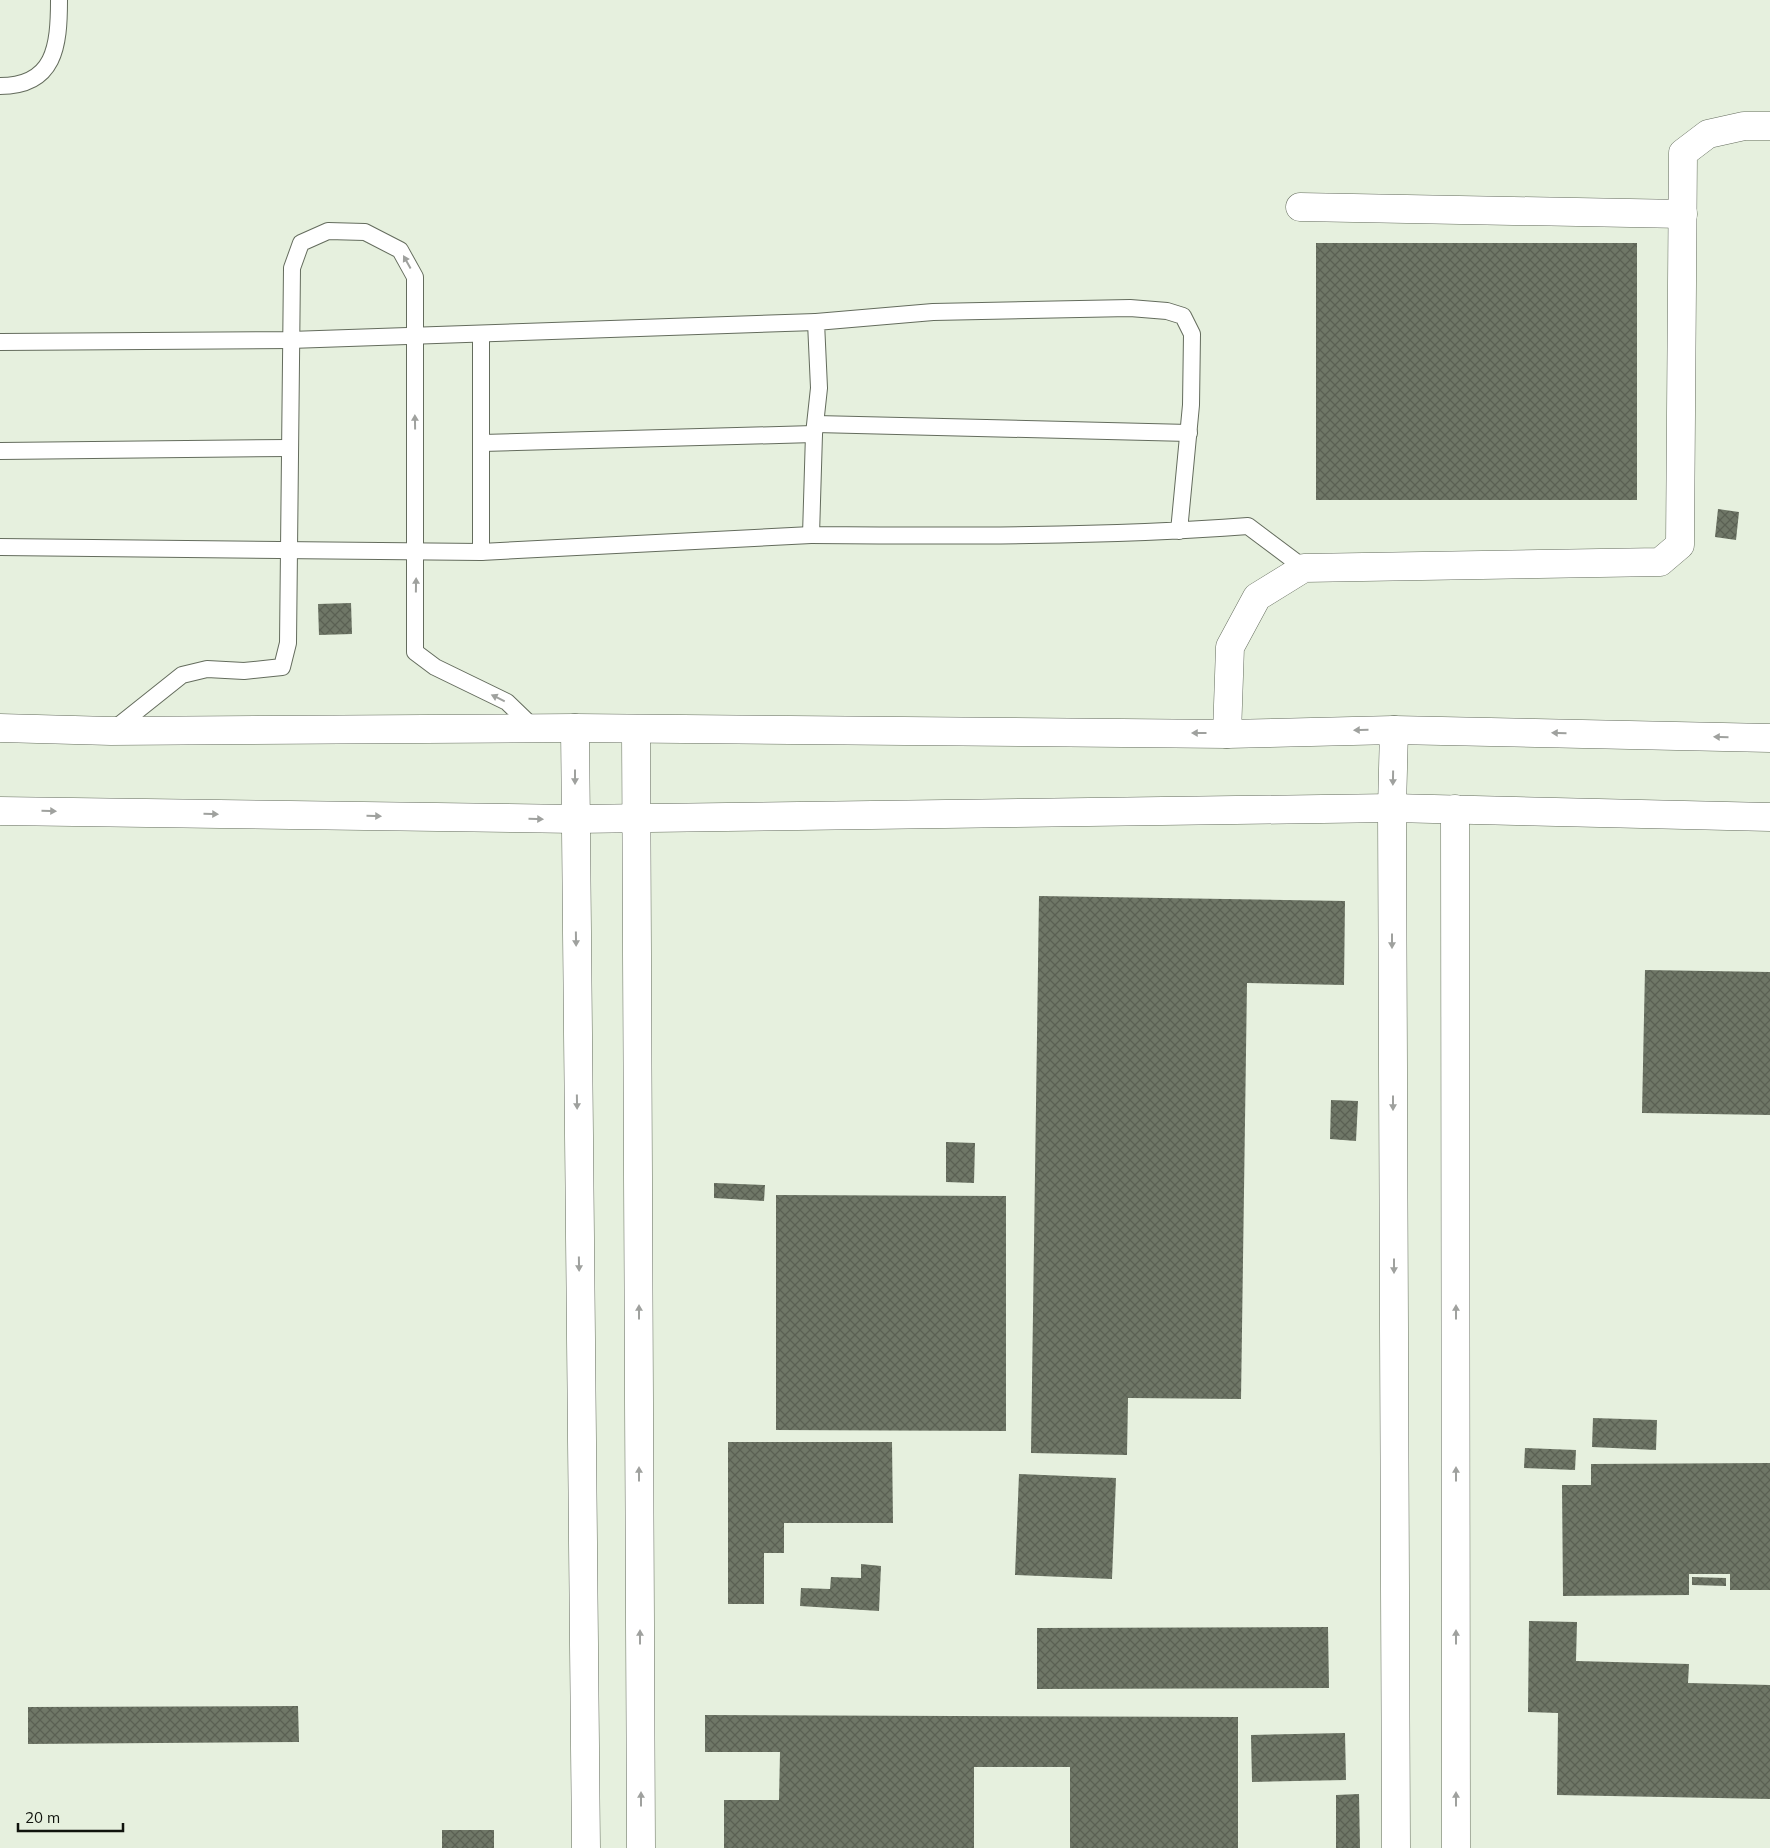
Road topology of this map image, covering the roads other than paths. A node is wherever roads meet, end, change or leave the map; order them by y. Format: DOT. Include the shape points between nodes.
graph roads {
  1 [pos="59,0"];
  2 [pos="0,86"];
  3 [pos="1770,126"];
  4 [pos="1300,207"];
  5 [pos="1683,214"];
  6 [pos="816,322"];
  7 [pos="481,335"];
  8 [pos="414,336"];
  9 [pos="290,340"];
  10 [pos="0,342"];
  11 [pos="815,429"];
  12 [pos="1189,433"];
  13 [pos="482,443"];
  14 [pos="289,448"];
  15 [pos="0,451"];
  16 [pos="1179,531"];
  17 [pos="811,535"];
  18 [pos="0,547"];
  19 [pos="289,549"];
  20 [pos="416,551"];
  21 [pos="481,552"];
  22 [pos="1304,568"];
  23 [pos="0,728"];
  24 [pos="576,728"];
  25 [pos="535,729"];
  26 [pos="636,729"];
  27 [pos="1394,730"];
  28 [pos="112,731"];
  29 [pos="1227,734"];
  30 [pos="1770,738"];
  31 [pos="1392,808"];
  32 [pos="1455,809"];
  33 [pos="0,811"];
  34 [pos="1770,817"];
  35 [pos="636,818"];
  36 [pos="575,819"];
  37 [pos="586,1848"];
  38 [pos="641,1848"];
  39 [pos="1396,1848"];
  40 [pos="1456,1848"];
  1 -- 2 [label="lane" via="59,29 48,65 35,79 15,86"];
  3 -- 5 [label="street" via="1744,126 1708,134 1683,153"];
  4 -- 5 [label="street"];
  5 -- 22 [label="street" via="1680,545 1660,562"];
  6 -- 7 [label="lane"];
  6 -- 11 [label="lane" via="819,388"];
  6 -- 12 [label="lane" via="933,312 1130,308 1167,311 1183,316 1192,334"];
  7 -- 8 [label="lane"];
  7 -- 13 [label="lane"];
  8 -- 9 [label="lane"];
  8 -- 9 [label="lane, one-way" via="415,277 400,250 365,232 328,231 301,243 292,268"];
  20 -- 8 [label="lane, one-way"];
  9 -- 10 [label="lane"];
  9 -- 14 [label="lane"];
  11 -- 12 [label="lane"];
  11 -- 13 [label="lane"];
  11 -- 17 [label="lane"];
  12 -- 16 [label="lane"];
  13 -- 21 [label="lane"];
  14 -- 15 [label="lane"];
  14 -- 19 [label="lane"];
  16 -- 17 [label="lane"];
  16 -- 22 [label="lane" via="1248,526"];
  17 -- 21 [label="lane"];
  18 -- 19 [label="lane"];
  19 -- 20 [label="lane"];
  19 -- 28 [label="lane" via="288,644 282,667 244,671 207,669 182,675"];
  20 -- 21 [label="lane"];
  25 -- 20 [label="lane, one-way" via="507,702 435,667 414,652"];
  22 -- 29 [label="street" via="1258,597 1230,647"];
  23 -- 28 [label="street"];
  24 -- 25 [label="street"];
  24 -- 26 [label="street"];
  24 -- 36 [label="street, one-way"];
  25 -- 28 [label="street"];
  29 -- 26 [label="street, one-way"];
  26 -- 35 [label="street"];
  27 -- 29 [label="street, one-way"];
  30 -- 27 [label="street, one-way"];
  27 -- 31 [label="street, one-way"];
  31 -- 32 [label="street"];
  31 -- 35 [label="street"];
  31 -- 39 [label="street, one-way"];
  32 -- 34 [label="street"];
  40 -- 32 [label="street, one-way"];
  33 -- 36 [label="street, one-way"];
  35 -- 36 [label="street"];
  38 -- 35 [label="street, one-way"];
  36 -- 37 [label="street, one-way"];
}
